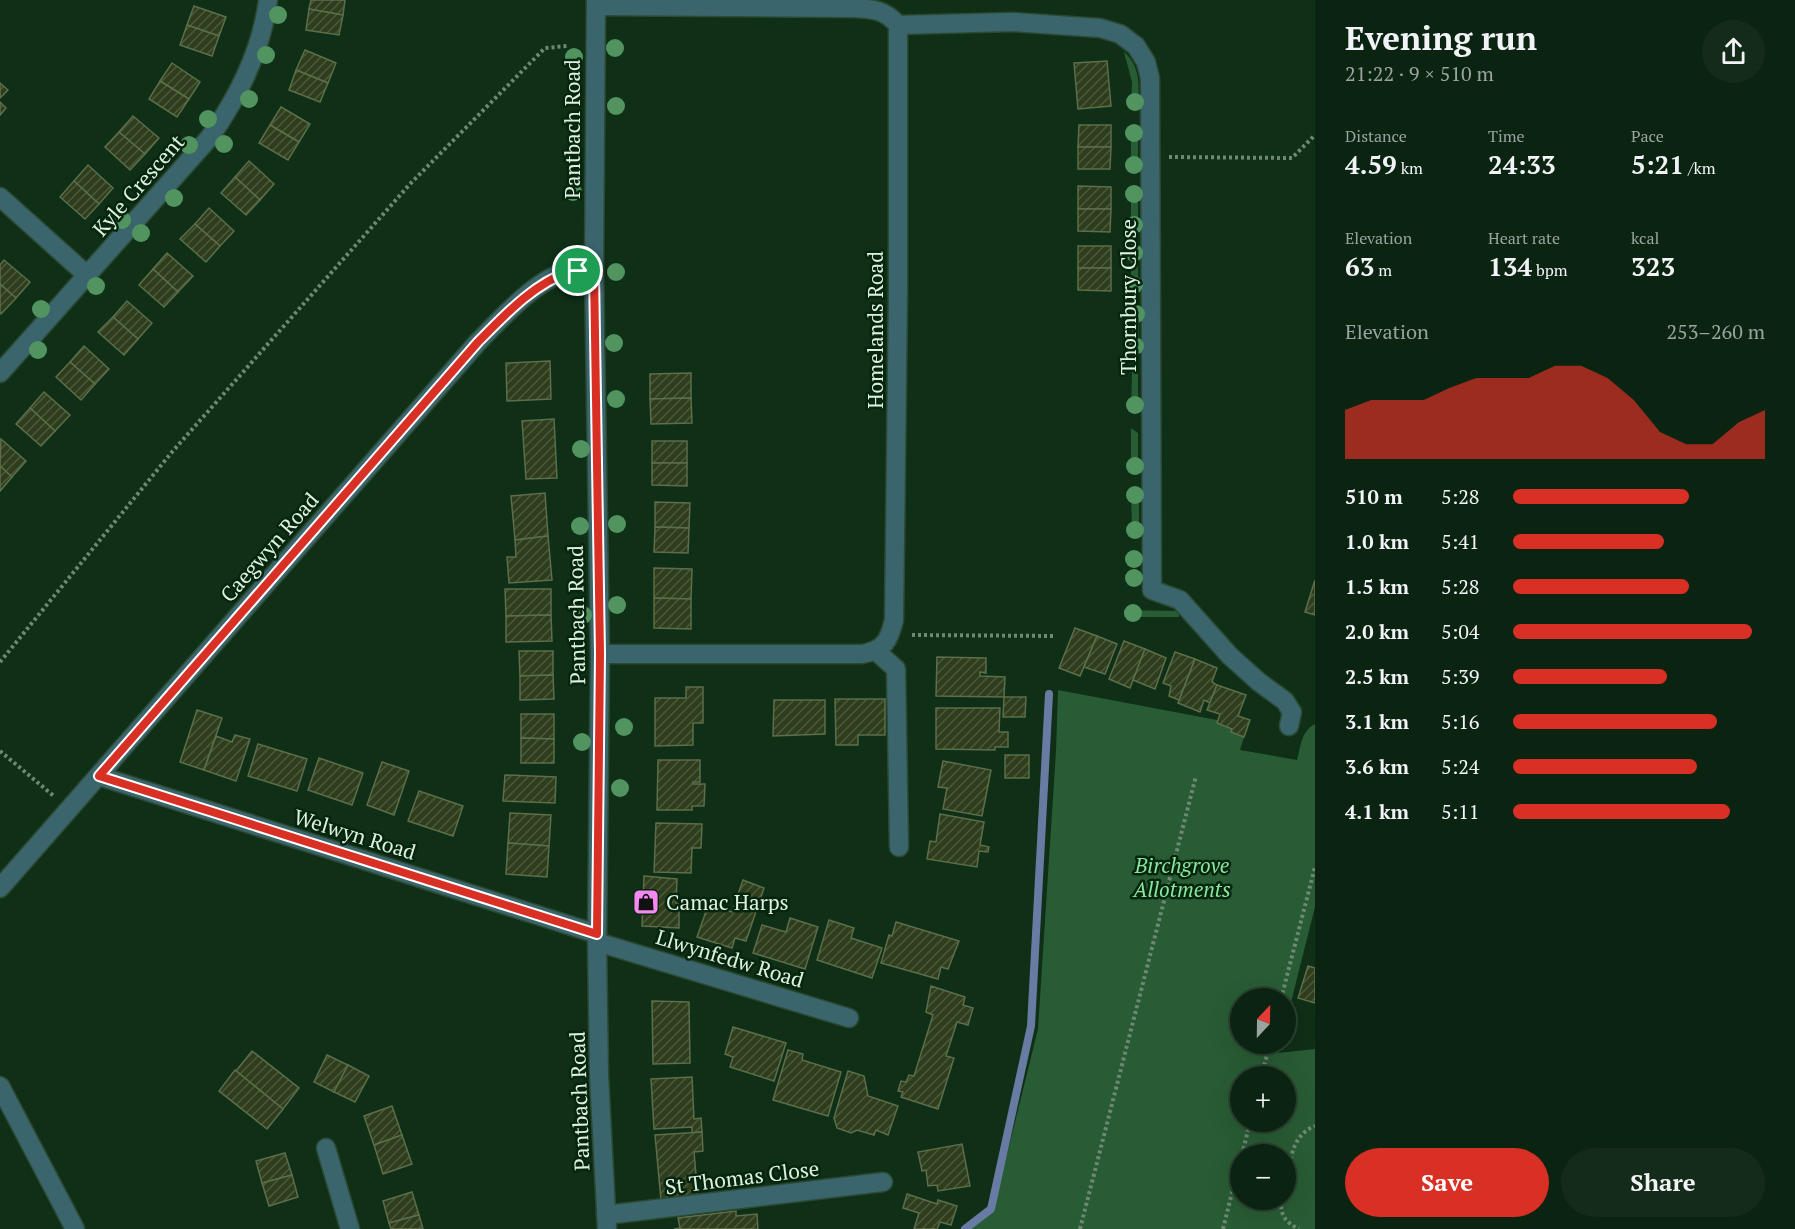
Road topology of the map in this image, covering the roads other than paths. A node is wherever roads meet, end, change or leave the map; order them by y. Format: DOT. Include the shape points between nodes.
graph roads {
  1 [pos="268,0"];
  2 [pos="596,3"];
  3 [pos="884,5"];
  4 [pos="898,25"];
  5 [pos="0,197"];
  6 [pos="594,271"];
  7 [pos="88,276"];
  8 [pos="0,373"];
  9 [pos="876,651"];
  10 [pos="600,654"];
  11 [pos="1289,726"];
  12 [pos="99,776"];
  13 [pos="899,847"];
  14 [pos="0,888"];
  15 [pos="597,938"];
  16 [pos="849,1018"];
  17 [pos="0,1086"];
  18 [pos="326,1148"];
  19 [pos="883,1182"];
  20 [pos="607,1222"];
  21 [pos="75,1229"];
  22 [pos="350,1229"];
  1 -- 7 [label="street, Kyle Crescent" via="248,70 225,116"];
  2 -- 3 [label="street" via="854,8"];
  2 -- 6 [label="street, Pantbach Road"];
  3 -- 4 [label="street"];
  4 -- 9 [label="street, Homelands Road" via="894,620 886,643"];
  4 -- 11 [label="street, Thornbury Close" via="1013,22 1100,28 1120,34 1136,46 1146,62 1150,78 1152,590 1180,600 1230,656 1285,700 1292,712"];
  5 -- 7 [label="street"];
  6 -- 10 [label="street, Pantbach Road"];
  6 -- 12 [label="street, Caegwyn Road" via="570,271 555,276 509,310"];
  7 -- 8 [label="street, Kyle Crescent"];
  9 -- 10 [label="street"];
  9 -- 13 [label="street" via="896,669"];
  10 -- 15 [label="street, Pantbach Road"];
  12 -- 14 [label="street, Caegwyn Road"];
  12 -- 15 [label="street, Welwyn Road"];
  15 -- 16 [label="street, Llwynfedw Road"];
  15 -- 20 [label="street, Pantbach Road"];
  17 -- 21 [label="street"];
  18 -- 22 [label="street"];
  19 -- 20 [label="street, St Thomas Close"];
}
